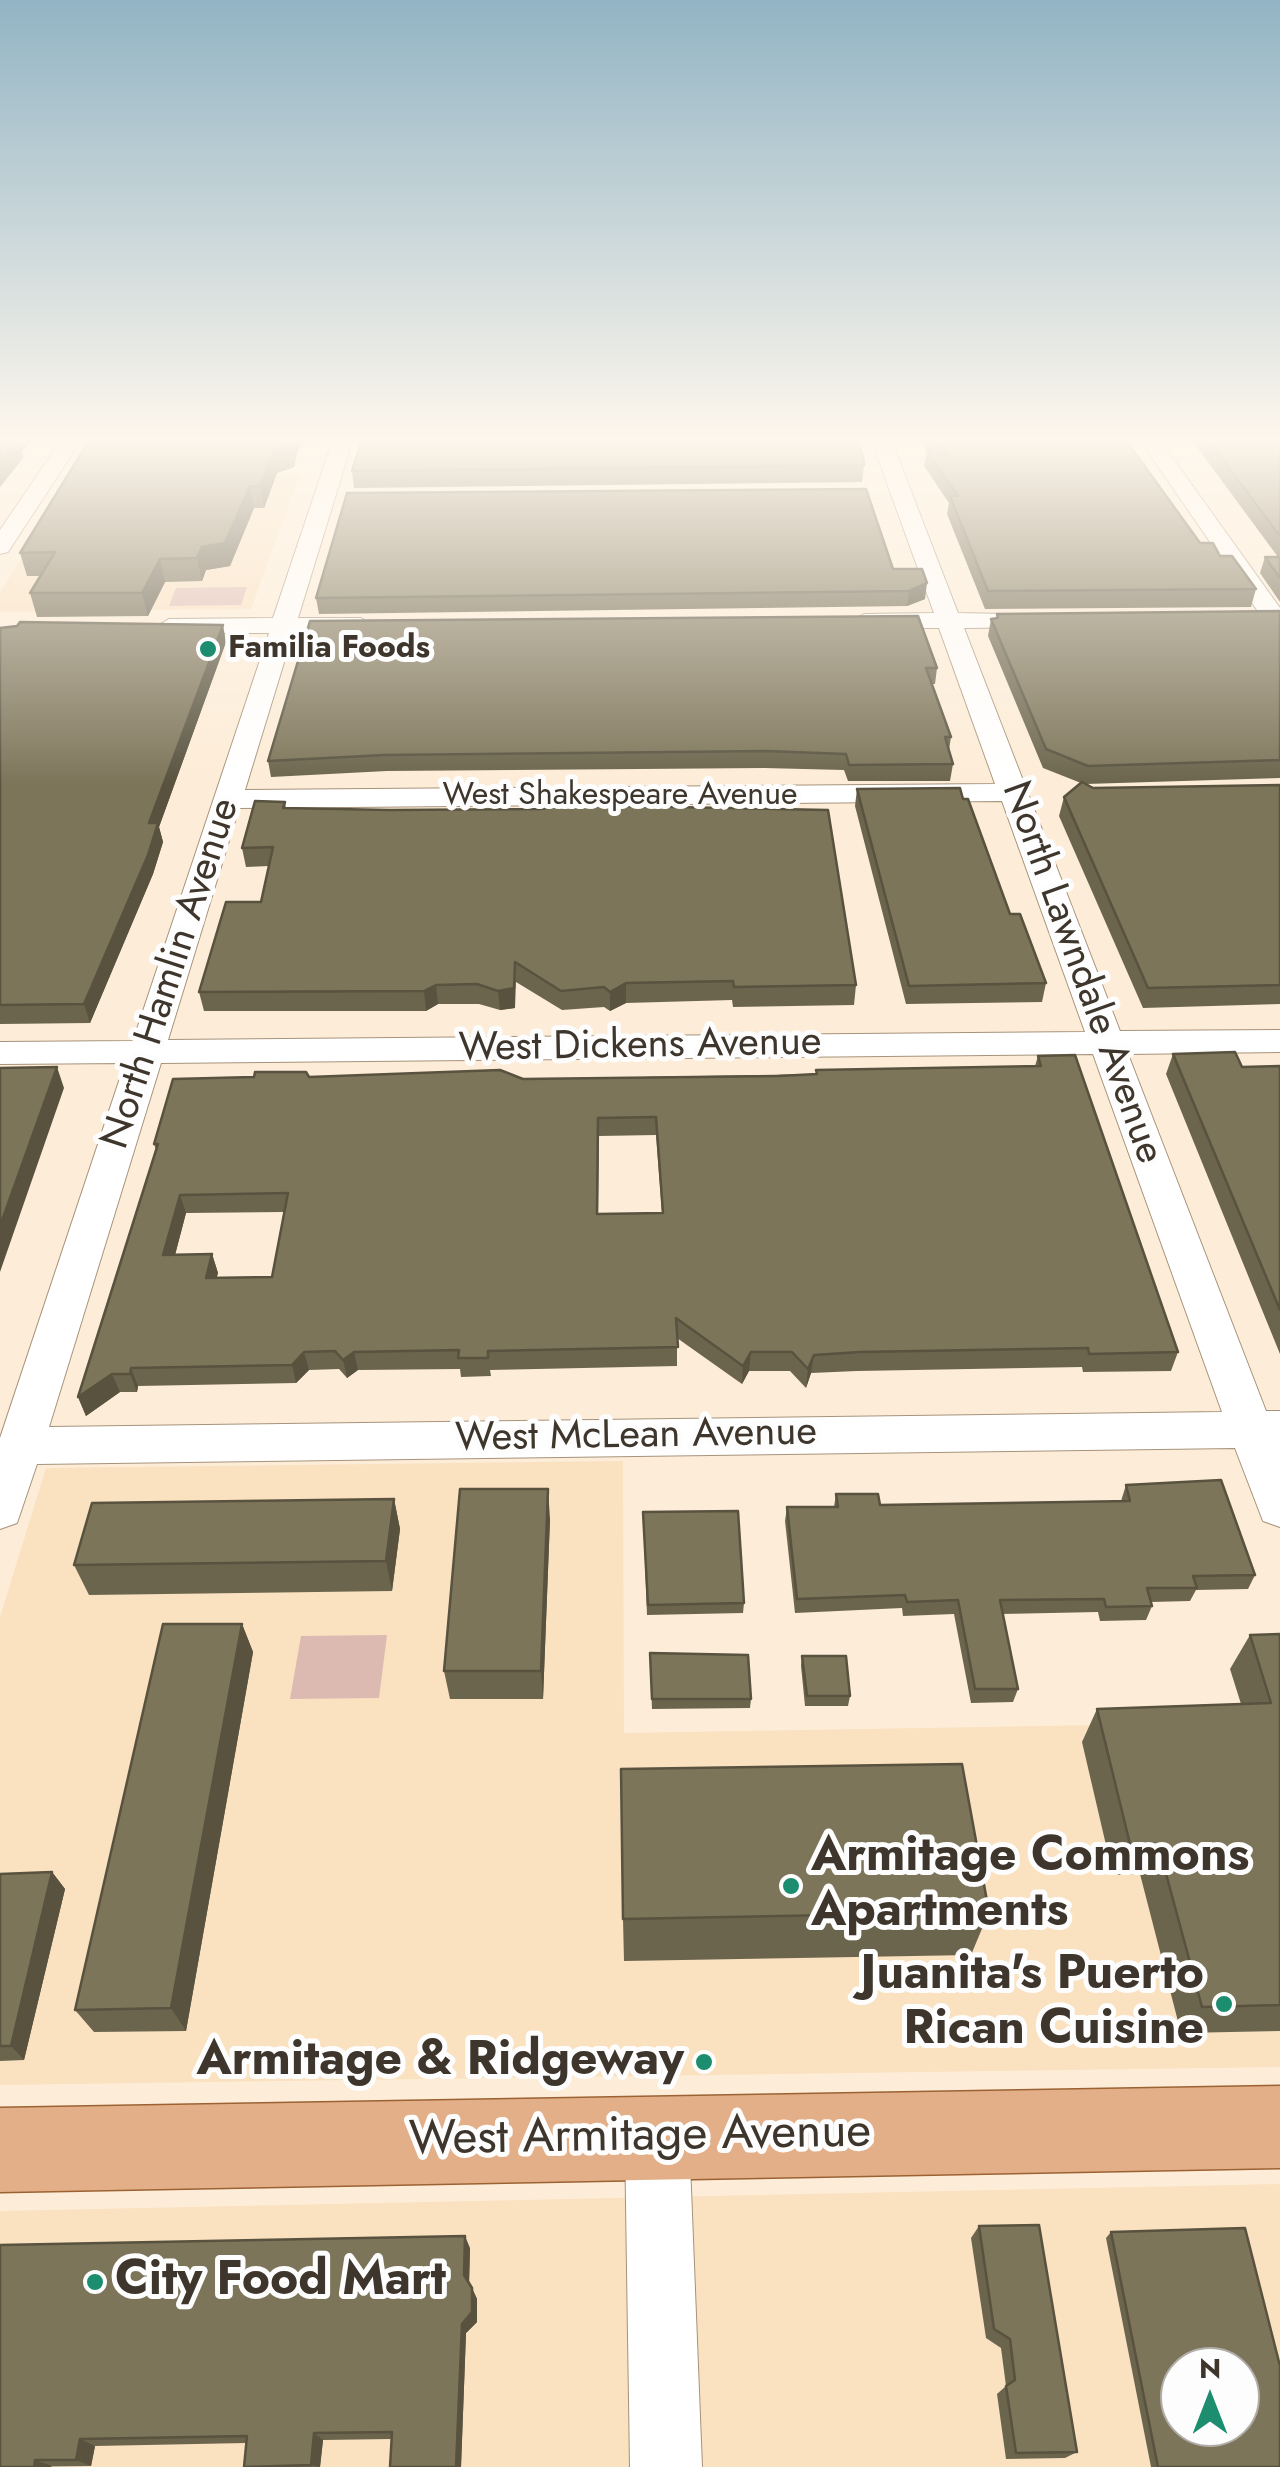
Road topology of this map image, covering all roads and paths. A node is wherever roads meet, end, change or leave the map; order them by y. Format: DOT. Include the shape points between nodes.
graph roads {
  1 [pos="313,554"];
  2 [pos="917,554"];
  3 [pos="1226,554"];
  4 [pos="1268,618"];
  5 [pos="1069,620"];
  6 [pos="949,621"];
  7 [pos="842,622"];
  8 [pos="388,625"];
  9 [pos="144,626"];
  10 [pos="284,626"];
  11 [pos="1013,792"];
  12 [pos="228,799"];
  13 [pos="1280,1041"];
  14 [pos="1106,1042"];
  15 [pos="147,1052"];
  16 [pos="0,1054"];
  17 [pos="1266,1429"];
  18 [pos="20,1446"];
  19 [pos="1280,1508"];
  20 [pos="0,1509"];
  21 [pos="1280,2127"];
  22 [pos="657,2138"];
  23 [pos="0,2150"];
  24 [pos="666,2467"];
  1 -- 10 [label="street, North Hamlin Avenue"];
  2 -- 6 [label="street, North Lawndale Avenue"];
  3 -- 4 [label="street"];
  5 -- 6 [label="street"];
  6 -- 7 [label="street"];
  6 -- 11 [label="street, North Lawndale Avenue"];
  8 -- 10 [label="street"];
  9 -- 10 [label="street"];
  10 -- 12 [label="street, North Hamlin Avenue"];
  11 -- 12 [label="street, West Shakespeare Avenue"];
  11 -- 14 [label="street, North Lawndale Avenue"];
  12 -- 15 [label="street, North Hamlin Avenue"];
  13 -- 14 [label="street, West Dickens Avenue"];
  14 -- 15 [label="street, West Dickens Avenue"];
  14 -- 17 [label="street, North Lawndale Avenue"];
  15 -- 16 [label="street, West Dickens Avenue"];
  15 -- 18 [label="street, North Hamlin Avenue"];
  17 -- 18 [label="street, West McLean Avenue"];
  17 -- 19 [label="street, North Lawndale Avenue"];
  18 -- 20 [label="street, North Hamlin Avenue"];
  21 -- 22 [label="main road, West Armitage Avenue"];
  22 -- 23 [label="main road, West Armitage Avenue"];
  22 -- 24 [label="street"];
}
